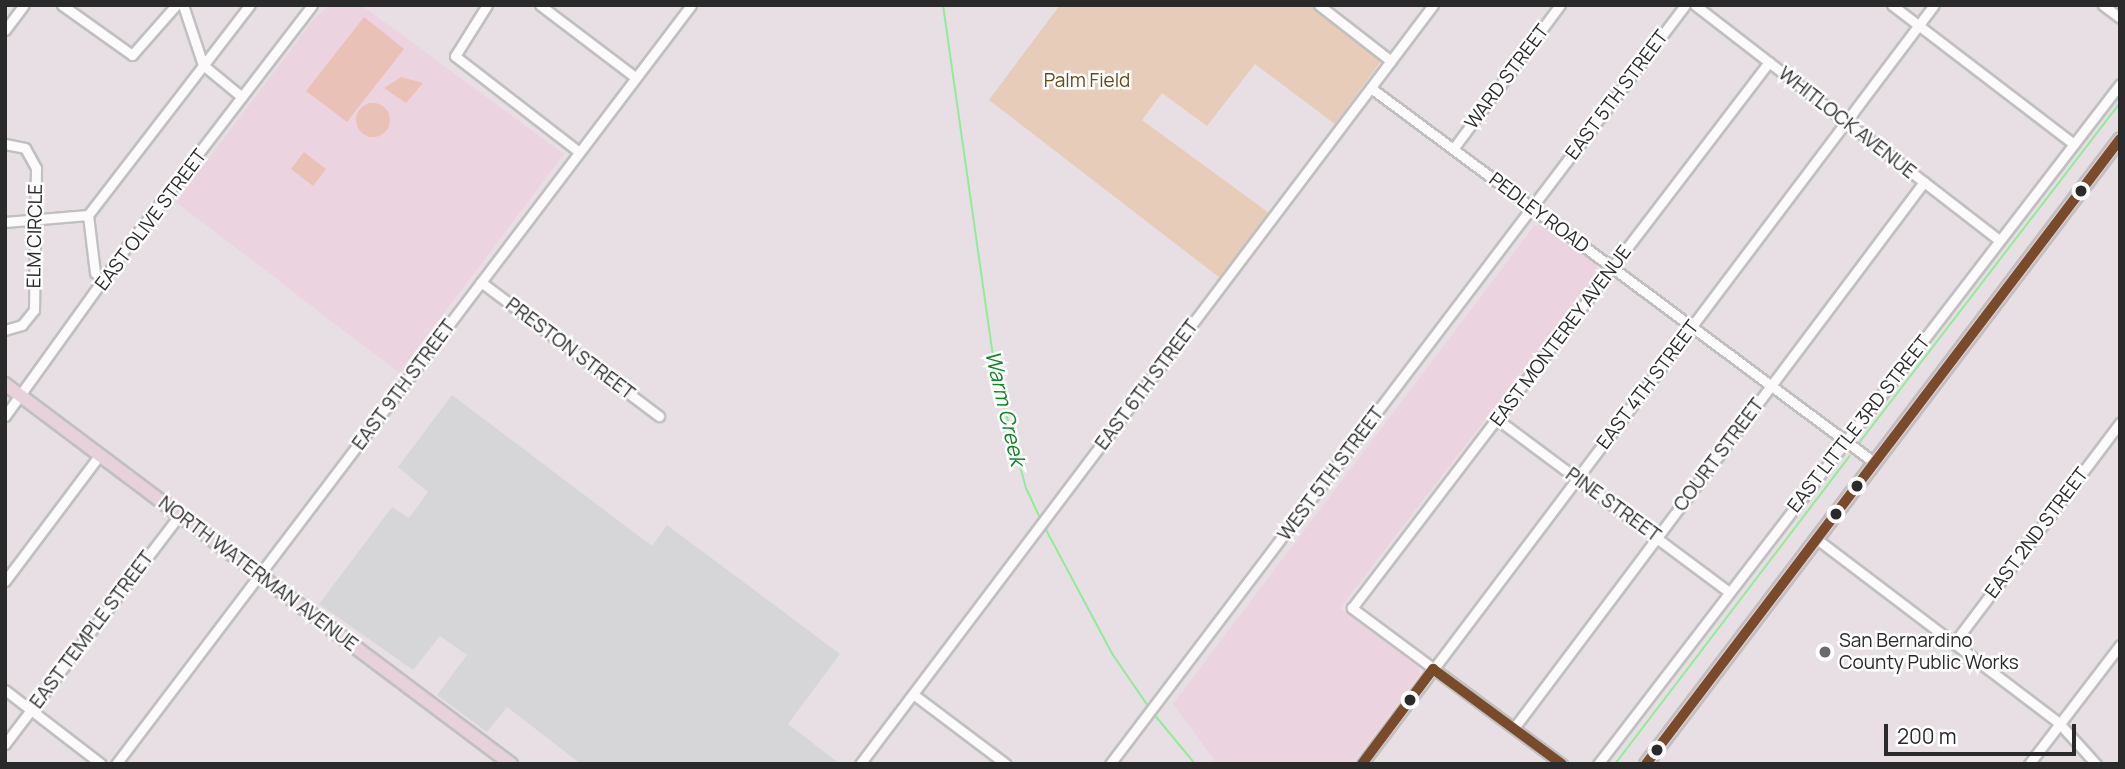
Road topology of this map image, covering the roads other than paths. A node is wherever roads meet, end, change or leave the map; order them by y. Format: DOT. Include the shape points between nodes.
graph roads {
  1 [pos="24,5"];
  2 [pos="62,5"];
  3 [pos="176,5"];
  4 [pos="183,5"];
  5 [pos="250,5"];
  6 [pos="312,5"];
  7 [pos="320,5"];
  8 [pos="487,5"];
  9 [pos="540,5"];
  10 [pos="691,5"];
  11 [pos="1319,5"];
  12 [pos="1433,5"];
  13 [pos="1560,5"];
  14 [pos="1685,5"];
  15 [pos="1695,5"];
  16 [pos="1892,5"];
  17 [pos="1934,5"];
  18 [pos="2104,5"];
  19 [pos="2120,18"];
  20 [pos="298,25"];
  21 [pos="1919,26"];
  22 [pos="5,30"];
  23 [pos="1391,61"];
  24 [pos="1769,62"];
  25 [pos="203,65"];
  26 [pos="635,77"];
  27 [pos="2120,84"];
  28 [pos="1371,88"];
  29 [pos="242,97"];
  30 [pos="1846,122"];
  31 [pos="2120,139"];
  32 [pos="5,144"];
  33 [pos="2074,144"];
  34 [pos="1453,149"];
  35 [pos="579,152"];
  36 [pos="1924,182"];
  37 [pos="1550,184"];
  38 [pos="1532,208"];
  39 [pos="89,215"];
  40 [pos="35,221"];
  41 [pos="5,222"];
  42 [pos="1999,240"];
  43 [pos="1612,268"];
  44 [pos="95,273"];
  45 [pos="481,282"];
  46 [pos="1691,327"];
  47 [pos="5,330"];
  48 [pos="5,384"];
  49 [pos="1770,387"];
  50 [pos="20,396"];
  51 [pos="5,416"];
  52 [pos="659,416"];
  53 [pos="1497,419"];
  54 [pos="2120,423"];
  55 [pos="1846,442"];
  56 [pos="99,456"];
  57 [pos="1875,463"];
  58 [pos="1577,479"];
  59 [pos="179,516"];
  60 [pos="1657,537"];
  61 [pos="1818,540"];
  62 [pos="260,576"];
  63 [pos="5,581"];
  64 [pos="1728,592"];
  65 [pos="1954,643"];
  66 [pos="2120,645"];
  67 [pos="1433,668"];
  68 [pos="5,690"];
  69 [pos="913,694"];
  70 [pos="31,709"];
  71 [pos="2059,723"];
  72 [pos="1514,728"];
  73 [pos="5,744"];
  74 [pos="994,754"];
  75 [pos="101,764"];
  76 [pos="116,764"];
  77 [pos="511,764"];
  78 [pos="860,764"];
  79 [pos="986,764"];
  80 [pos="1006,764"];
  81 [pos="1110,764"];
  82 [pos="1362,764"];
  83 [pos="1562,764"];
  84 [pos="1598,764"];
  85 [pos="1646,764"];
  86 [pos="2029,764"];
  87 [pos="2096,764"];
  1 -- 22 [label="street"];
  2 -- 3 [label="street" via="132,55"];
  4 -- 25 [label="street"];
  5 -- 25 [label="street"];
  6 -- 20 [label="street, EAST OLIVE STREET"];
  7 -- 20 [label="street, EAST OLIVE STREET"];
  8 -- 35 [label="street" via="455,56"];
  9 -- 26 [label="street"];
  10 -- 26 [label="street, EAST 9TH STREET"];
  11 -- 23 [label="street"];
  12 -- 23 [label="street, EAST 6TH STREET"];
  13 -- 34 [label="street, WARD STREET"];
  14 -- 37 [label="street, EAST 5TH STREET"];
  15 -- 24 [label="street, WHITLOCK AVENUE"];
  16 -- 21 [label="street"];
  17 -- 21 [label="street, EAST 4TH STREET"];
  18 -- 19 [label="street"];
  20 -- 29 [label="street, EAST OLIVE STREET"];
  21 -- 30 [label="street, EAST 4TH STREET"];
  21 -- 33 [label="street"];
  23 -- 28 [label="street, EAST 6TH STREET"];
  24 -- 30 [label="street, WHITLOCK AVENUE"];
  24 -- 43 [label="street, EAST MONTEREY AVENUE"];
  25 -- 29 [label="street"];
  25 -- 39 [label="street"];
  26 -- 35 [label="street, EAST 9TH STREET"];
  27 -- 33 [label="street, EAST LITTLE 3RD STREET"];
  28 -- 34 [label="street, PEDLEY ROAD"];
  28 -- 69 [label="street, EAST 6TH STREET"];
  29 -- 50 [label="street, EAST OLIVE STREET"];
  30 -- 36 [label="street, WHITLOCK AVENUE"];
  30 -- 46 [label="street, EAST 4TH STREET"];
  31 -- 57 [label="main road"];
  32 -- 40 [label="street, ELM CIRCLE" via="20,146 34,160"];
  33 -- 42 [label="street, EAST LITTLE 3RD STREET"];
  34 -- 38 [label="street, PEDLEY ROAD"];
  35 -- 45 [label="street, EAST 9TH STREET"];
  36 -- 42 [label="street, WHITLOCK AVENUE"];
  36 -- 49 [label="street, COURT STREET"];
  37 -- 38 [label="street, WEST 5TH STREET"];
  38 -- 43 [label="street, PEDLEY ROAD"];
  38 -- 81 [label="street, WEST 5TH STREET"];
  39 -- 40 [label="street"];
  39 -- 44 [label="street"];
  40 -- 41 [label="street"];
  40 -- 47 [label="street, ELM CIRCLE" via="34,310 22,326"];
  42 -- 55 [label="street, EAST LITTLE 3RD STREET"];
  43 -- 46 [label="street, PEDLEY ROAD"];
  43 -- 53 [label="street, EAST MONTEREY AVENUE"];
  45 -- 52 [label="street, PRESTON STREET"];
  45 -- 62 [label="street, EAST 9TH STREET"];
  46 -- 49 [label="street, PEDLEY ROAD"];
  46 -- 58 [label="street, EAST 4TH STREET"];
  48 -- 50 [label="main road, NORTH WATERMAN AVENUE"];
  49 -- 55 [label="street, PEDLEY ROAD"];
  49 -- 60 [label="street, COURT STREET"];
  50 -- 51 [label="street, EAST OLIVE STREET"];
  50 -- 56 [label="main road, NORTH WATERMAN AVENUE"];
  53 -- 58 [label="street, PINE STREET"];
  53 -- 67 [label="street, EAST MONTEREY AVENUE" via="1352,608"];
  54 -- 65 [label="street, EAST 2ND STREET"];
  55 -- 57 [label="street, PEDLEY ROAD"];
  55 -- 64 [label="street, EAST LITTLE 3RD STREET"];
  56 -- 59 [label="main road, NORTH WATERMAN AVENUE"];
  56 -- 63 [label="street"];
  57 -- 61 [label="main road"];
  58 -- 60 [label="street, PINE STREET"];
  58 -- 67 [label="street, EAST 4TH STREET"];
  59 -- 62 [label="main road, NORTH WATERMAN AVENUE"];
  59 -- 70 [label="street, EAST TEMPLE STREET"];
  60 -- 64 [label="street, PINE STREET"];
  60 -- 72 [label="street, COURT STREET"];
  61 -- 65 [label="street"];
  61 -- 85 [label="main road"];
  62 -- 76 [label="street, EAST 9TH STREET"];
  62 -- 77 [label="main road, NORTH WATERMAN AVENUE"];
  64 -- 84 [label="street, EAST LITTLE 3RD STREET"];
  65 -- 71 [label="street"];
  66 -- 71 [label="street"];
  67 -- 72 [label="street"];
  67 -- 82 [label="street, EAST 4TH STREET"];
  68 -- 70 [label="street"];
  69 -- 74 [label="street"];
  69 -- 78 [label="street, EAST 6TH STREET"];
  70 -- 73 [label="street, EAST TEMPLE STREET"];
  70 -- 75 [label="street"];
  71 -- 86 [label="street"];
  71 -- 87 [label="street"];
  72 -- 83 [label="street"];
  74 -- 79 [label="street"];
  74 -- 80 [label="street"];
}
